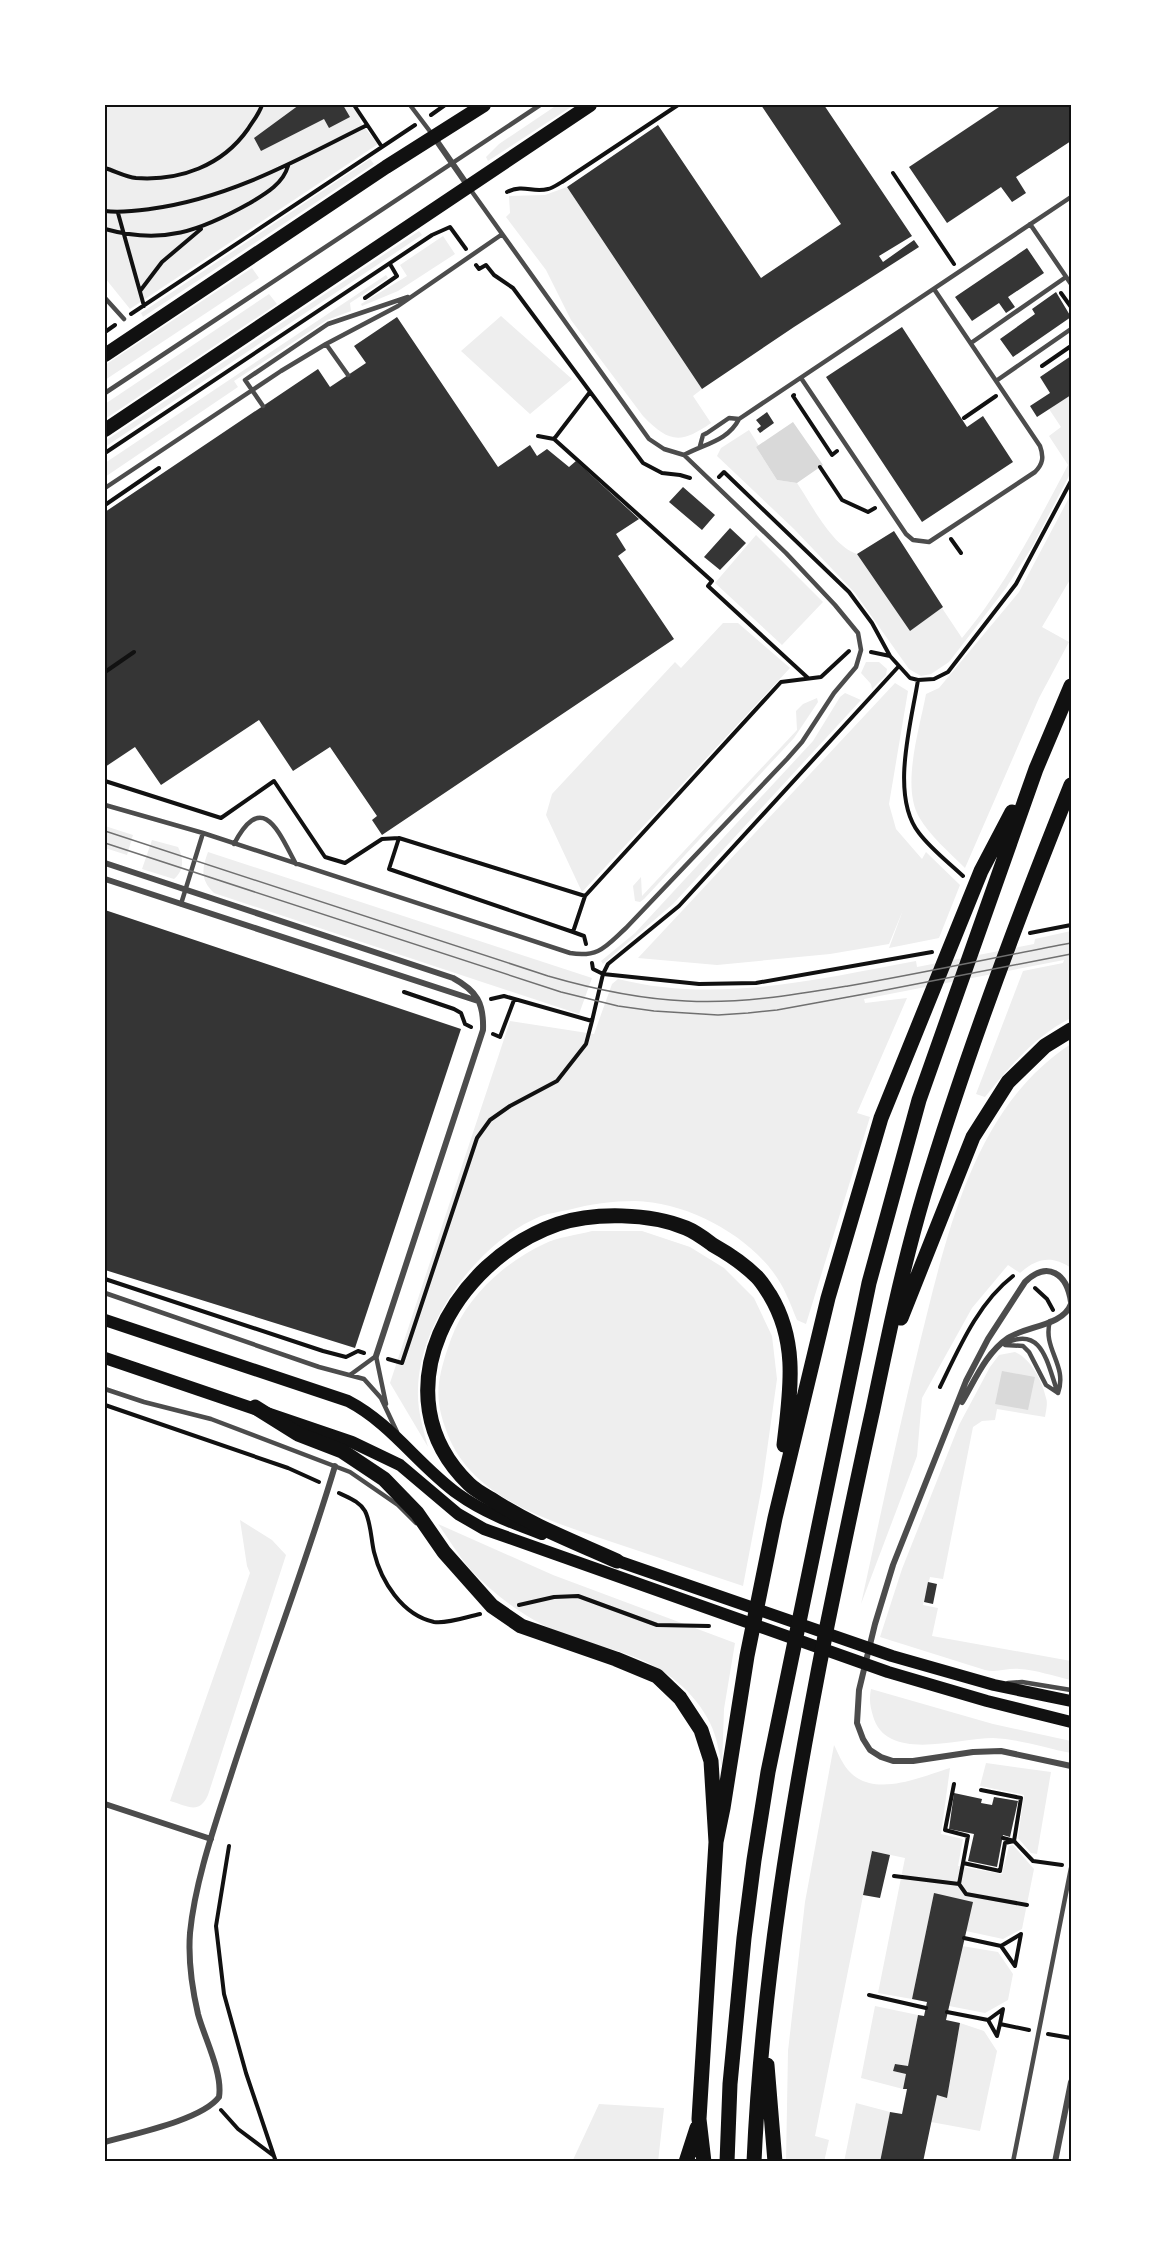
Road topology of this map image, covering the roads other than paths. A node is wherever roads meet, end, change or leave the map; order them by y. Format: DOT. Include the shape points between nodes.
graph roads {
  1 [pos="410,105"];
  2 [pos="484,105"];
  3 [pos="540,105"];
  4 [pos="590,105"];
  5 [pos="434,137"];
  6 [pos="452,163"];
  7 [pos="468,186"];
  8 [pos="1071,197"];
  9 [pos="1030,224"];
  10 [pos="501,235"];
  11 [pos="1066,277"];
  12 [pos="1071,284"];
  13 [pos="934,289"];
  14 [pos="414,295"];
  15 [pos="105,298"];
  16 [pos="124,319"];
  17 [pos="1071,329"];
  18 [pos="970,343"];
  19 [pos="326,344"];
  20 [pos="105,355"];
  21 [pos="348,375"];
  22 [pos="801,378"];
  23 [pos="996,381"];
  24 [pos="252,390"];
  25 [pos="105,393"];
  26 [pos="263,406"];
  27 [pos="739,419"];
  28 [pos="105,430"];
  29 [pos="700,446"];
  30 [pos="684,455"];
  31 [pos="105,488"];
  32 [pos="1071,686"];
  33 [pos="1036,769"];
  34 [pos="1071,785"];
  35 [pos="105,805"];
  36 [pos="203,833"];
  37 [pos="234,844"];
  38 [pos="105,863"];
  39 [pos="296,864"];
  40 [pos="105,879"];
  41 [pos="186,890"];
  42 [pos="182,904"];
  43 [pos="478,1002"];
  44 [pos="1071,1030"];
  45 [pos="105,1293"];
  46 [pos="1071,1303"];
  47 [pos="105,1320"];
  48 [pos="1050,1321"];
  49 [pos="998,1347"];
  50 [pos="376,1356"];
  51 [pos="105,1358"];
  52 [pos="883,1363"];
  53 [pos="350,1376"];
  54 [pos="105,1389"];
  55 [pos="1059,1393"];
  56 [pos="255,1407"];
  57 [pos="952,1418"];
  58 [pos="393,1424"];
  59 [pos="406,1447"];
  60 [pos="335,1466"];
  61 [pos="775,1518"];
  62 [pos="444,1552"];
  63 [pos="617,1561"];
  64 [pos="994,1684"];
  65 [pos="1071,1690"];
  66 [pos="1071,1701"];
  67 [pos="1071,1722"];
  68 [pos="1071,1766"];
  69 [pos="105,1804"];
  70 [pos="211,1839"];
  71 [pos="716,1842"];
  72 [pos="1071,1867"];
  73 [pos="763,2020"];
  74 [pos="1071,2082"];
  75 [pos="699,2119"];
  76 [pos="105,2142"];
  77 [pos="686,2162"];
  78 [pos="704,2162"];
  79 [pos="727,2162"];
  80 [pos="754,2162"];
  81 [pos="775,2162"];
  82 [pos="1013,2162"];
  83 [pos="1054,2162"];
  1 -- 5 [label="lane"];
  2 -- 5 [label="main road"];
  3 -- 6 [label="lane"];
  4 -- 7 [label="main road"];
  5 -- 6 [label="street"];
  5 -- 20 [label="main road"];
  6 -- 7 [label="street"];
  6 -- 25 [label="lane"];
  7 -- 10 [label="lane"];
  7 -- 28 [label="main road"];
  8 -- 9 [label="lane"];
  9 -- 11 [label="lane"];
  9 -- 13 [label="lane"];
  10 -- 14 [label="lane"];
  10 -- 30 [label="lane" via="649,439"];
  11 -- 12 [label="lane"];
  11 -- 18 [label="lane"];
  13 -- 18 [label="lane"];
  13 -- 22 [label="lane"];
  14 -- 19 [label="lane"];
  14 -- 24 [label="lane" via="328,324 245,380"];
  15 -- 16 [label="lane"];
  17 -- 23 [label="lane"];
  18 -- 23 [label="lane"];
  19 -- 21 [label="lane"];
  19 -- 24 [label="lane"];
  22 -- 23 [label="lane" via="906,534 913,540 929,542 1039,468 1042,461 1040,446"];
  22 -- 27 [label="lane"];
  24 -- 26 [label="lane"];
  24 -- 31 [label="lane"];
  27 -- 29 [label="lane" via="734,429 711,444"];
  27 -- 29 [label="lane" via="729,418 703,435"];
  29 -- 30 [label="lane"];
  30 -- 39 [label="lane" via="836,605 858,633 861,650 856,667 802,742 634,920 606,946 585,956"];
  32 -- 33 [label="highway"];
  33 -- 61 [label="highway" via="981,871 881,1118 828,1298"];
  33 -- 79 [label="highway" via="919,1100 869,1283 768,1772 744,1938"];
  34 -- 52 [label="highway" via="954,1102 924,1196"];
  35 -- 36 [label="lane"];
  36 -- 37 [label="lane"];
  36 -- 41 [label="lane"];
  37 -- 39 [label="lane"];
  37 -- 39 [label="lane" via="251,821 265,819 276,827"];
  38 -- 41 [label="street"];
  40 -- 42 [label="street"];
  41 -- 42 [label="lane"];
  41 -- 43 [label="street" via="453,978 470,987"];
  42 -- 43 [label="street"];
  43 -- 50 [label="street" via="483,1030"];
  44 -- 52 [label="highway" via="1045,1046 1008,1082 973,1137"];
  45 -- 53 [label="lane"];
  46 -- 48 [label="street" via="1066,1313"];
  46 -- 57 [label="street" via="1064,1278 1041,1271 1033,1274 988,1339"];
  47 -- 59 [label="main road" via="348,1401 380,1421"];
  48 -- 49 [label="street" via="1008,1338"];
  48 -- 55 [label="lane" via="1048,1340 1062,1375"];
  49 -- 55 [label="lane" via="1023,1346 1046,1385"];
  49 -- 55 [label="lane" via="1014,1339 1034,1341"];
  49 -- 57 [label="street"];
  50 -- 53 [label="lane"];
  50 -- 58 [label="lane"];
  51 -- 56 [label="main road"];
  52 -- 73 [label="highway" via="797,1777"];
  53 -- 58 [label="lane" via="364,1379 372,1386"];
  54 -- 60 [label="lane" via="211,1419"];
  56 -- 62 [label="highway" via="298,1434 342,1451 384,1479 417,1513"];
  56 -- 67 [label="main road" via="352,1442 400,1465 458,1514 484,1529 888,1672"];
  57 -- 68 [label="street" via="893,1565 859,1690 857,1724 870,1750 893,1761 1001,1751"];
  58 -- 59 [label="lane"];
  59 -- 63 [label="main road" via="457,1493 495,1516"];
  60 -- 62 [label="lane" via="398,1504"];
  60 -- 70 [label="street"];
  61 -- 63 [label="highway" via="790,1392 790,1354 780,1313 759,1278 687,1228 635,1216 594,1216 558,1224 492,1261 465,1289 436,1344 426,1391 429,1418 444,1455 470,1486 510,1511"];
  61 -- 71 [label="highway"];
  62 -- 71 [label="highway" via="492,1606 521,1626 657,1676 680,1698 701,1730 711,1761"];
  63 -- 64 [label="main road" via="892,1656"];
  64 -- 65 [label="lane" via="1022,1682"];
  64 -- 66 [label="main road"];
  69 -- 70 [label="street"];
  70 -- 76 [label="street" via="194,1908 189,1956 198,2015 220,2092 214,2103 183,2119"];
  71 -- 75 [label="highway"];
  72 -- 82 [label="lane"];
  73 -- 80 [label="highway"];
  73 -- 81 [label="highway"];
  74 -- 83 [label="street"];
  75 -- 77 [label="highway"];
  75 -- 78 [label="highway"];
}
